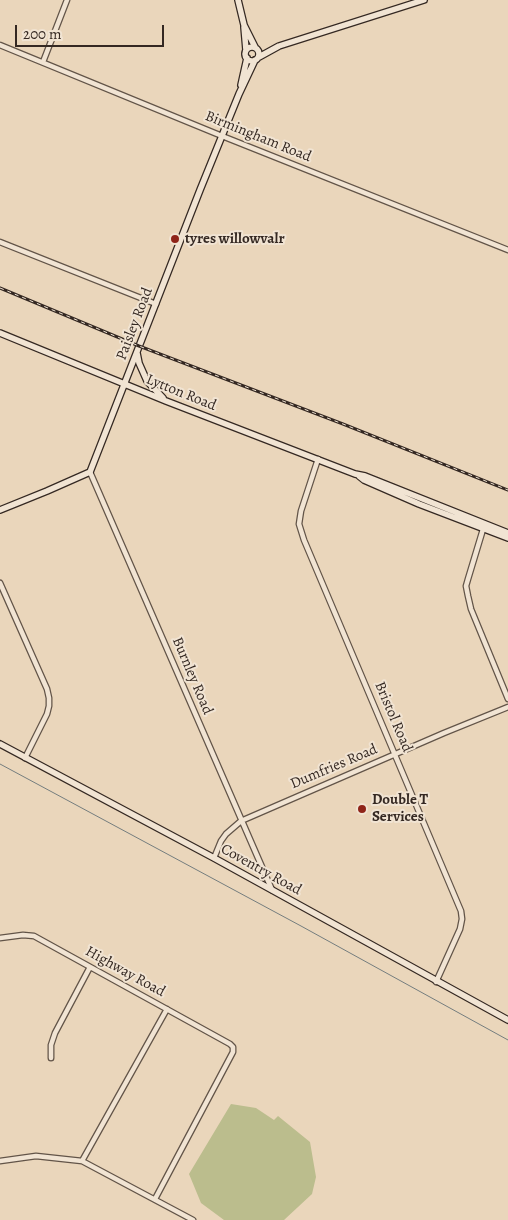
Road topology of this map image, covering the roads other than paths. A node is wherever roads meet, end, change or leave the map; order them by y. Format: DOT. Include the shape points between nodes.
graph roads {
  1 [pos="67,0"];
  2 [pos="238,0"];
  3 [pos="424,0"];
  4 [pos="244,25"];
  5 [pos="0,45"];
  6 [pos="279,46"];
  7 [pos="256,48"];
  8 [pos="246,50"];
  9 [pos="247,58"];
  10 [pos="257,58"];
  11 [pos="42,62"];
  12 [pos="240,94"];
  13 [pos="222,136"];
  14 [pos="0,242"];
  15 [pos="508,250"];
  16 [pos="156,304"];
  17 [pos="0,333"];
  18 [pos="137,351"];
  19 [pos="125,384"];
  20 [pos="166,401"];
  21 [pos="318,459"];
  22 [pos="90,472"];
  23 [pos="0,510"];
  24 [pos="484,526"];
  25 [pos="508,532"];
  26 [pos="508,538"];
  27 [pos="0,583"];
  28 [pos="508,699"];
  29 [pos="508,707"];
  30 [pos="0,744"];
  31 [pos="395,755"];
  32 [pos="25,758"];
  33 [pos="241,821"];
  34 [pos="214,858"];
  35 [pos="272,890"];
  36 [pos="0,938"];
  37 [pos="90,967"];
  38 [pos="436,982"];
  39 [pos="167,1009"];
  40 [pos="508,1020"];
  41 [pos="51,1058"];
  42 [pos="0,1161"];
  43 [pos="82,1161"];
  44 [pos="155,1199"];
  45 [pos="194,1220"];
  1 -- 11 [label="street"];
  2 -- 4 [label="main road"];
  3 -- 6 [label="main road"];
  4 -- 7 [label="main road"];
  4 -- 8 [label="main road"];
  5 -- 11 [label="street, Birmingham Road"];
  6 -- 7 [label="main road"];
  6 -- 10 [label="main road"];
  7 -- 8 [label="main road"];
  7 -- 10 [label="main road" via="259,52"];
  8 -- 9 [label="main road"];
  9 -- 10 [label="main road" via="251,61"];
  9 -- 12 [label="main road, Paisley Road"];
  10 -- 12 [label="main road, Paisley Road"];
  11 -- 13 [label="street, Birmingham Road"];
  12 -- 13 [label="main road, Paisley Road"];
  13 -- 15 [label="street, Birmingham Road"];
  13 -- 16 [label="main road, Paisley Road"];
  14 -- 16 [label="street"];
  16 -- 18 [label="main road, Paisley Road"];
  17 -- 19 [label="main road, Lytton Road"];
  18 -- 19 [label="main road, Paisley Road"];
  18 -- 20 [label="main road" via="147,380"];
  19 -- 20 [label="main road, Lytton Road"];
  19 -- 22 [label="main road, Paisley Road"];
  20 -- 21 [label="main road, Lytton Road"];
  21 -- 24 [label="main road, Lytton Road"];
  21 -- 31 [label="street, Bristol Road" via="299,524"];
  22 -- 23 [label="main road"];
  22 -- 33 [label="street, Burnley Road"];
  24 -- 25 [label="main road, Lytton Road"];
  24 -- 26 [label="main road, Lytton Road"];
  24 -- 28 [label="street" via="466,586 471,609"];
  27 -- 32 [label="street" via="49,698 47,714"];
  29 -- 31 [label="street, Dumfries Road"];
  30 -- 32 [label="main road, Coventry Road"];
  31 -- 33 [label="street, Dumfries Road"];
  31 -- 38 [label="street, Bristol Road" via="461,912 460,929"];
  32 -- 34 [label="main road, Coventry Road"];
  33 -- 34 [label="street, Dumfries Road" via="226,834"];
  33 -- 35 [label="street, Burnley Road"];
  34 -- 35 [label="main road, Coventry Road"];
  35 -- 38 [label="main road, Coventry Road"];
  36 -- 37 [label="street, Highway Road" via="34,936"];
  37 -- 39 [label="street, Highway Road"];
  37 -- 41 [label="street" via="55,1033"];
  38 -- 40 [label="main road, Coventry Road"];
  39 -- 43 [label="street"];
  39 -- 44 [label="street, Highway Road" via="230,1044 233,1052"];
  42 -- 43 [label="street" via="36,1156"];
  43 -- 44 [label="street"];
  44 -- 45 [label="street"];
}
